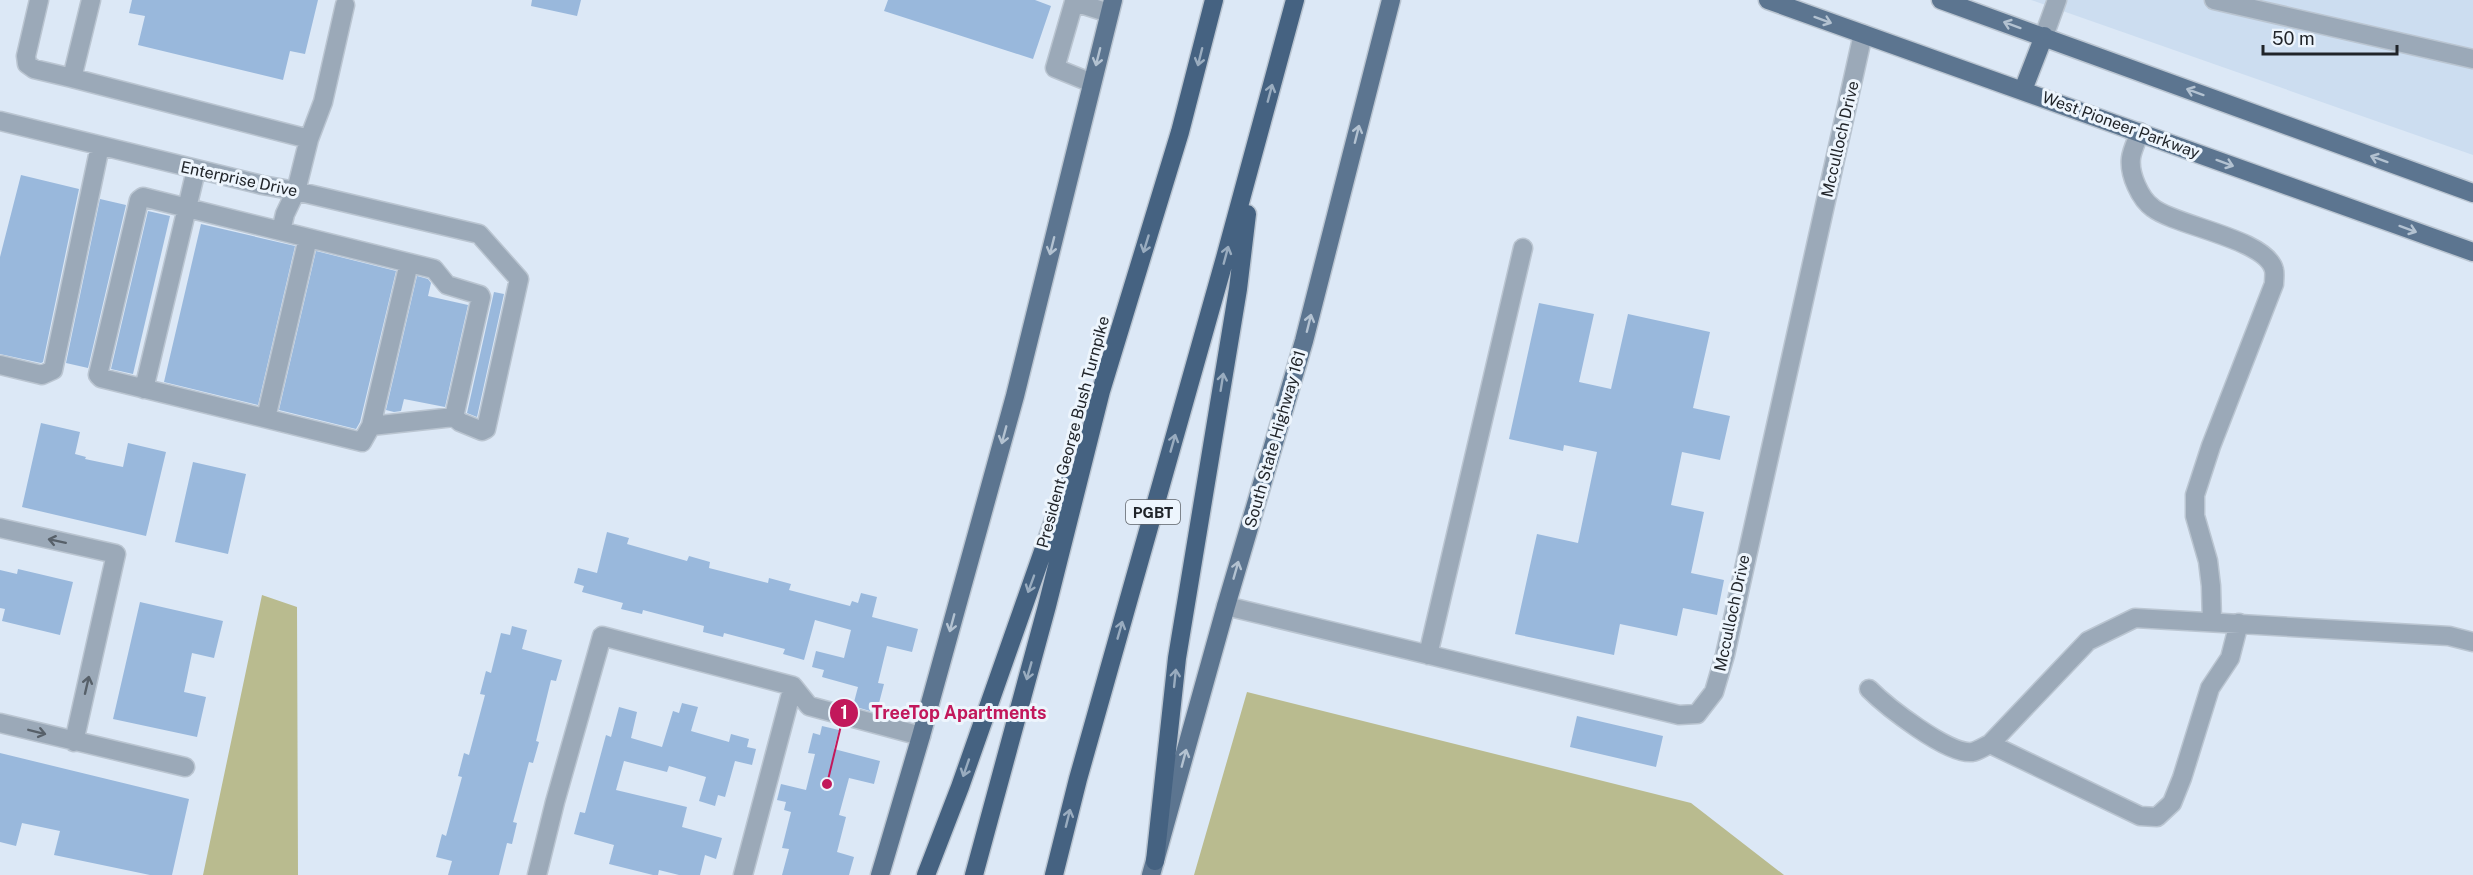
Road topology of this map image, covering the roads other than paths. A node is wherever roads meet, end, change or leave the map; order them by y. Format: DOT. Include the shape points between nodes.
graph roads {
  1 [pos="39,0"];
  2 [pos="91,0"];
  3 [pos="1214,0"];
  4 [pos="1295,0"];
  5 [pos="1391,0"];
  6 [pos="1768,0"];
  7 [pos="1941,0"];
  8 [pos="2057,0"];
  9 [pos="2214,0"];
  10 [pos="1072,1"];
  11 [pos="345,5"];
  12 [pos="1111,6"];
  13 [pos="1863,34"];
  14 [pos="2044,36"];
  15 [pos="2473,59"];
  16 [pos="72,78"];
  17 [pos="1092,83"];
  18 [pos="2023,90"];
  19 [pos="0,122"];
  20 [pos="2140,132"];
  21 [pos="309,139"];
  22 [pos="100,146"];
  23 [pos="1255,150"];
  24 [pos="196,170"];
  25 [pos="296,191"];
  26 [pos="2473,194"];
  27 [pos="187,208"];
  28 [pos="281,231"];
  29 [pos="308,238"];
  30 [pos="1522,248"];
  31 [pos="2473,252"];
  32 [pos="409,263"];
  33 [pos="0,365"];
  34 [pos="144,389"];
  35 [pos="1101,391"];
  36 [pos="454,417"];
  37 [pos="266,418"];
  38 [pos="371,426"];
  39 [pos="0,528"];
  40 [pos="1226,606"];
  41 [pos="2212,622"];
  42 [pos="2239,623"];
  43 [pos="2473,642"];
  44 [pos="1428,655"];
  45 [pos="793,686"];
  46 [pos="1869,689"];
  47 [pos="0,723"];
  48 [pos="921,736"];
  49 [pos="74,742"];
  50 [pos="1990,744"];
  51 [pos="185,767"];
  52 [pos="1153,868"];
  53 [pos="537,875"];
  54 [pos="743,875"];
  55 [pos="879,875"];
  56 [pos="926,875"];
  57 [pos="974,875"];
  58 [pos="1054,875"];
  1 -- 16 [label="street" via="27,64"];
  2 -- 16 [label="street"];
  3 -- 35 [label="highway, President George Bush Turnpike, one-way" via="1180,132"];
  23 -- 4 [label="highway, PGBT, one-way"];
  40 -- 5 [label="main road, South State Highway 161, one-way" via="1304,341"];
  6 -- 13 [label="main road, West Pioneer Parkway, one-way"];
  14 -- 7 [label="main road, one-way"];
  8 -- 14 [label="street"];
  9 -- 15 [label="street"];
  10 -- 12 [label="street"];
  10 -- 17 [label="street" via="1056,68"];
  11 -- 21 [label="street" via="323,102"];
  12 -- 17 [label="main road, one-way"];
  13 -- 18 [label="main road, West Pioneer Parkway"];
  13 -- 44 [label="street, Mcculloch Drive" via="1714,692 1697,714 1679,715"];
  14 -- 18 [label="main road"];
  26 -- 14 [label="main road, one-way"];
  16 -- 21 [label="street"];
  17 -- 48 [label="main road, one-way" via="1015,396"];
  18 -- 20 [label="main road, West Pioneer Parkway"];
  19 -- 22 [label="street, Enterprise Drive"];
  20 -- 31 [label="main road, West Pioneer Parkway, one-way"];
  20 -- 41 [label="street" via="2131,159 2134,179 2153,209 2258,251 2274,270 2274,284 2195,495 2194,516 2208,561"];
  21 -- 25 [label="street"];
  22 -- 24 [label="street, Enterprise Drive"];
  22 -- 33 [label="street" via="53,370 42,375"];
  52 -- 23 [label="highway, one-way" via="1177,658 1238,289"];
  58 -- 23 [label="highway, PGBT, one-way"];
  24 -- 25 [label="street, Enterprise Drive"];
  24 -- 27 [label="street"];
  25 -- 28 [label="street"];
  25 -- 36 [label="street, Enterprise Drive" via="479,234 519,279 486,429 477,430"];
  27 -- 28 [label="street"];
  27 -- 34 [label="street"];
  27 -- 34 [label="street" via="143,197 139,200 98,375"];
  28 -- 29 [label="street"];
  29 -- 32 [label="street"];
  29 -- 37 [label="street"];
  30 -- 44 [label="street"];
  32 -- 36 [label="street" via="434,269 447,285 481,297"];
  32 -- 38 [label="street"];
  34 -- 37 [label="street"];
  35 -- 56 [label="highway, one-way"];
  35 -- 57 [label="highway, President George Bush Turnpike, one-way"];
  36 -- 38 [label="street"];
  37 -- 38 [label="street" via="362,442"];
  49 -- 39 [label="street, one-way" via="116,554"];
  40 -- 44 [label="street, Mcculloch Drive"];
  52 -- 40 [label="main road, South State Highway 161, one-way"];
  41 -- 42 [label="street"];
  41 -- 50 [label="street" via="2135,618 2088,641"];
  42 -- 43 [label="street" via="2449,636"];
  42 -- 50 [label="street" via="2230,658 2210,688 2172,803 2157,817 2140,816"];
  45 -- 48 [label="street" via="808,706"];
  45 -- 53 [label="street" via="602,636"];
  45 -- 54 [label="street"];
  46 -- 50 [label="street" via="1887,707 1951,748 1972,752"];
  47 -- 49 [label="street, one-way"];
  48 -- 55 [label="main road"];
  49 -- 51 [label="street"];
}
